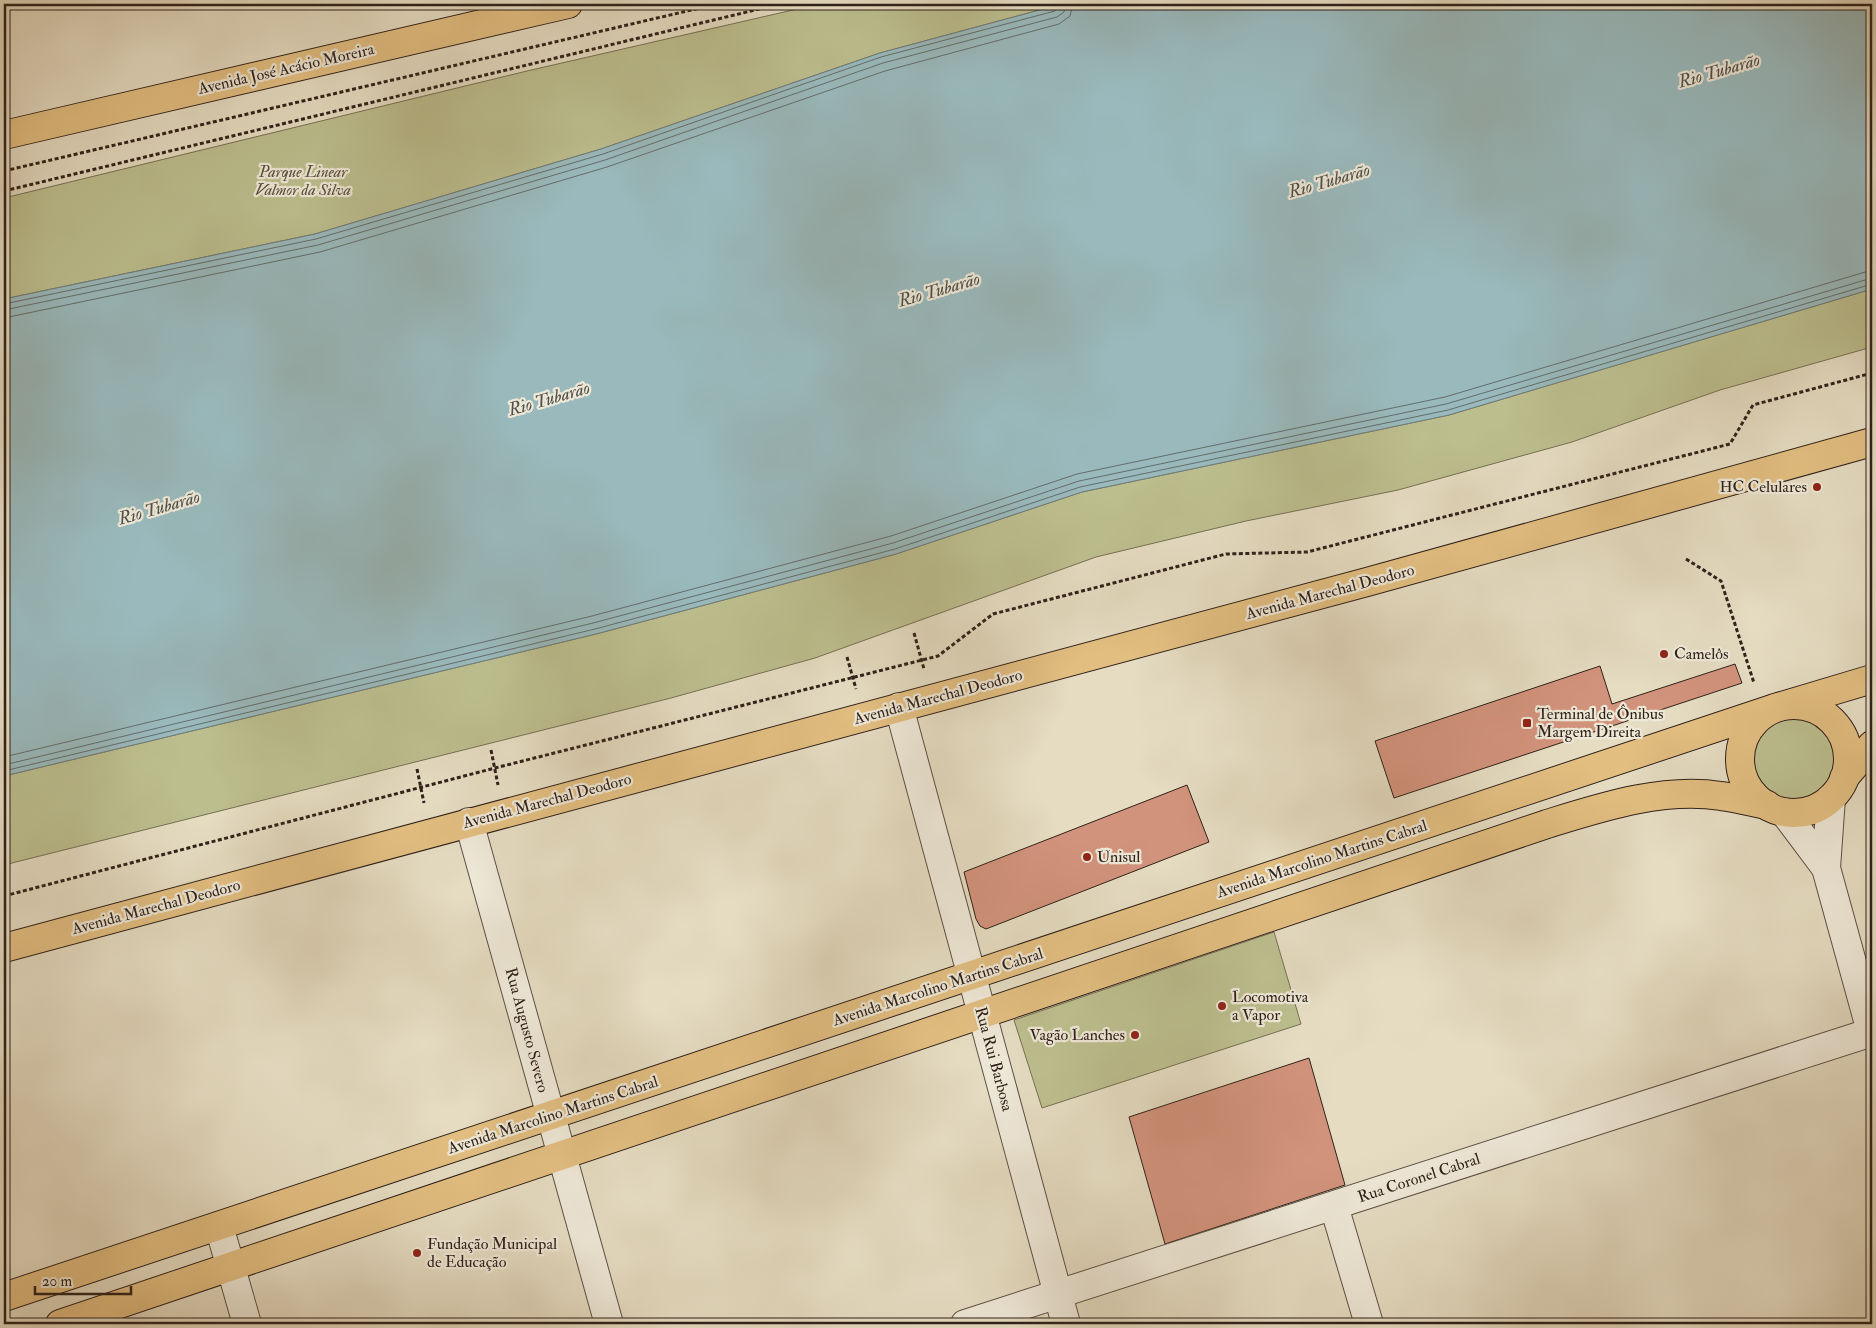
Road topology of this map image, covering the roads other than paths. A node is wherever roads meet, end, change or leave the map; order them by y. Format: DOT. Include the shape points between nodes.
graph roads {
  1 [pos="568,4"];
  2 [pos="4,135"];
  3 [pos="1872,442"];
  4 [pos="1872,679"];
  5 [pos="899,707"];
  6 [pos="1769,710"];
  7 [pos="1872,745"];
  8 [pos="1838,788"];
  9 [pos="1776,809"];
  10 [pos="469,822"];
  11 [pos="1826,868"];
  12 [pos="4,948"];
  13 [pos="972,976"];
  14 [pos="982,1013"];
  15 [pos="1872,1033"];
  16 [pos="551,1116"];
  17 [pos="562,1155"];
  18 [pos="1334,1206"];
  19 [pos="219,1226"];
  20 [pos="231,1267"];
  21 [pos="1058,1294"];
  22 [pos="4,1297"];
  23 [pos="60,1324"];
  24 [pos="247,1324"];
  25 [pos="609,1324"];
  26 [pos="965,1324"];
  27 [pos="1066,1324"];
  28 [pos="1369,1324"];
  1 -- 2 [label="main road, Avenida José Acácio Moreira"];
  3 -- 5 [label="main road, Avenida Marechal Deodoro" via="1368,582"];
  4 -- 6 [label="main road, Avenida Marcolino Martins Cabral"];
  5 -- 10 [label="main road, Avenida Marechal Deodoro"];
  5 -- 13 [label="street, Rua Rui Barbosa"];
  6 -- 8 [label="main road" via="1793,705 1810,707 1826,715 1838,728 1846,743 1848,761"];
  6 -- 9 [label="main road" via="1748,730 1741,746 1740,763 1744,780 1753,795"];
  6 -- 13 [label="main road, Avenida Marcolino Martins Cabral"];
  7 -- 8 [label="main road"];
  8 -- 9 [label="main road" via="1817,808 1801,812"];
  8 -- 11 [label="street"];
  9 -- 11 [label="street"];
  9 -- 14 [label="main road" via="1721,795 1686,794 1644,798 1593,810"];
  10 -- 12 [label="main road, Avenida Marechal Deodoro"];
  10 -- 16 [label="street, Rua Augusto Severo"];
  11 -- 15 [label="street"];
  13 -- 14 [label="street, Rua Rui Barbosa"];
  13 -- 16 [label="main road, Avenida Marcolino Martins Cabral"];
  14 -- 17 [label="main road"];
  14 -- 21 [label="street, Rua Rui Barbosa"];
  15 -- 18 [label="street, Rua Coronel Cabral"];
  16 -- 17 [label="street, Rua Augusto Severo"];
  16 -- 19 [label="main road, Avenida Marcolino Martins Cabral"];
  17 -- 20 [label="main road"];
  17 -- 25 [label="street, Rua Augusto Severo"];
  18 -- 21 [label="street, Rua Coronel Cabral"];
  18 -- 28 [label="street"];
  19 -- 20 [label="street"];
  19 -- 22 [label="main road, Avenida Marcolino Martins Cabral"];
  20 -- 23 [label="main road"];
  20 -- 24 [label="street"];
  21 -- 26 [label="street, Rua Coronel Cabral"];
  21 -- 27 [label="street, Rua Rui Barbosa"];
}
